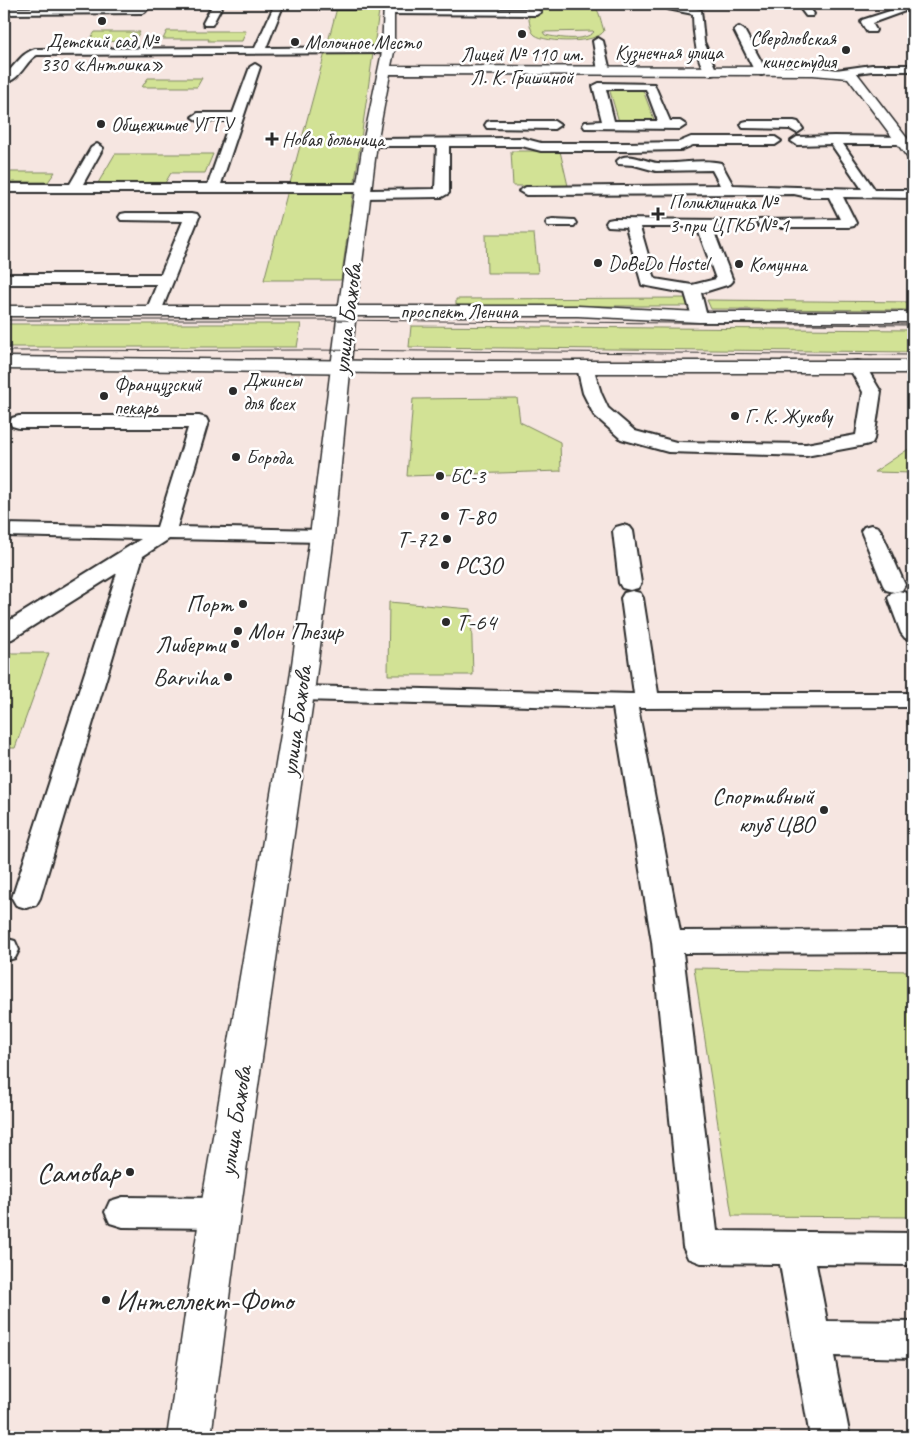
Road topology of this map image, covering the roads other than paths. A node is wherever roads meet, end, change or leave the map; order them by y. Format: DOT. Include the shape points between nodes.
graph roads {
  1 [pos="146,4"];
  2 [pos="218,4"];
  3 [pos="670,4"];
  4 [pos="802,4"];
  5 [pos="892,4"];
  6 [pos="4,5"];
  7 [pos="21,6"];
  8 [pos="278,6"];
  9 [pos="321,6"];
  10 [pos="75,7"];
  11 [pos="388,7"];
  12 [pos="4,11"];
  13 [pos="536,12"];
  14 [pos="809,14"];
  15 [pos="208,23"];
  16 [pos="739,30"];
  17 [pos="872,30"];
  18 [pos="152,40"];
  19 [pos="598,41"];
  20 [pos="388,50"];
  21 [pos="259,51"];
  22 [pos="148,52"];
  23 [pos="12,56"];
  24 [pos="26,64"];
  25 [pos="255,67"];
  26 [pos="383,67"];
  27 [pos="913,68"];
  28 [pos="604,71"];
  29 [pos="618,71"];
  30 [pos="711,72"];
  31 [pos="761,72"];
  32 [pos="836,72"];
  33 [pos="5,77"];
  34 [pos="623,86"];
  35 [pos="198,117"];
  36 [pos="238,117"];
  37 [pos="554,125"];
  38 [pos="589,125"];
  39 [pos="609,125"];
  40 [pos="665,125"];
  41 [pos="680,125"];
  42 [pos="734,125"];
  43 [pos="478,134"];
  44 [pos="834,140"];
  45 [pos="775,141"];
  46 [pos="443,142"];
  47 [pos="370,143"];
  48 [pos="97,148"];
  49 [pos="720,148"];
  50 [pos="909,148"];
  51 [pos="623,161"];
  52 [pos="716,166"];
  53 [pos="656,167"];
  54 [pos="580,174"];
  55 [pos="4,188"];
  56 [pos="74,188"];
  57 [pos="213,188"];
  58 [pos="729,189"];
  59 [pos="869,189"];
  60 [pos="526,190"];
  61 [pos="584,190"];
  62 [pos="666,190"];
  63 [pos="363,191"];
  64 [pos="834,194"];
  65 [pos="913,194"];
  66 [pos="126,217"];
  67 [pos="553,223"];
  68 [pos="569,223"];
  69 [pos="613,223"];
  70 [pos="632,223"];
  71 [pos="764,223"];
  72 [pos="4,279"];
  73 [pos="166,279"];
  74 [pos="692,290"];
  75 [pos="4,311"];
  76 [pos="154,311"];
  77 [pos="347,311"];
  78 [pos="699,317"];
  79 [pos="913,318"];
  80 [pos="4,363"];
  81 [pos="340,366"];
  82 [pos="858,366"];
  83 [pos="586,367"];
  84 [pos="913,367"];
  85 [pos="19,422"];
  86 [pos="4,530"];
  87 [pos="623,531"];
  88 [pos="871,531"];
  89 [pos="165,533"];
  90 [pos="322,536"];
  91 [pos="133,555"];
  92 [pos="913,633"];
  93 [pos="4,634"];
  94 [pos="301,693"];
  95 [pos="913,700"];
  96 [pos="636,701"];
  97 [pos="26,898"];
  98 [pos="913,941"];
  99 [pos="667,942"];
  100 [pos="123,1212"];
  101 [pos="220,1213"];
  102 [pos="795,1248"];
  103 [pos="913,1249"];
  104 [pos="812,1338"];
  105 [pos="913,1340"];
  106 [pos="189,1437"];
  107 [pos="830,1437"];
  1 -- 10 [label="lane" via="142,10"];
  2 -- 15 [label="lane"];
  3 -- 30 [label="lane" via="671,7 698,12 699,42"];
  4 -- 14 [label="lane"];
  5 -- 17 [label="lane" via="900,11 866,22"];
  6 -- 7 [label="lane"];
  7 -- 10 [label="lane"];
  7 -- 12 [label="lane"];
  8 -- 21 [label="lane"];
  9 -- 11 [label="lane"];
  11 -- 13 [label="lane"];
  11 -- 20 [label="street, улица Бажова"];
  16 -- 31 [label="lane"];
  18 -- 22 [label="lane"];
  19 -- 28 [label="lane"];
  20 -- 21 [label="lane"];
  20 -- 26 [label="street, улица Бажова"];
  21 -- 22 [label="lane"];
  22 -- 24 [label="lane" via="35,52"];
  23 -- 24 [label="lane"];
  24 -- 33 [label="lane"];
  25 -- 36 [label="lane"];
  26 -- 28 [label="street, Кузнечная улица"];
  26 -- 47 [label="street, улица Бажова"];
  27 -- 32 [label="lane"];
  28 -- 29 [label="street, Кузнечная улица"];
  29 -- 30 [label="street, Кузнечная улица"];
  29 -- 34 [label="lane"];
  30 -- 31 [label="street, Кузнечная улица"];
  31 -- 32 [label="street, Кузнечная улица"];
  32 -- 50 [label="street, Кузнечная улица" via="852,75"];
  34 -- 39 [label="lane" via="599,86"];
  34 -- 40 [label="lane" via="650,86"];
  35 -- 36 [label="lane"];
  36 -- 57 [label="lane"];
  37 -- 43 [label="lane"];
  38 -- 39 [label="lane"];
  39 -- 40 [label="lane"];
  40 -- 41 [label="lane"];
  42 -- 44 [label="lane" via="794,125 798,134"];
  43 -- 45 [label="lane" via="541,147 681,146 691,141"];
  43 -- 46 [label="lane"];
  44 -- 50 [label="lane"];
  44 -- 59 [label="lane"];
  46 -- 47 [label="lane"];
  46 -- 63 [label="lane" via="442,193"];
  47 -- 63 [label="street, улица Бажова"];
  48 -- 56 [label="lane"];
  49 -- 52 [label="lane" via="727,162"];
  51 -- 53 [label="lane"];
  52 -- 53 [label="lane"];
  52 -- 58 [label="lane"];
  53 -- 62 [label="lane"];
  54 -- 61 [label="lane"];
  55 -- 56 [label="lane"];
  56 -- 57 [label="lane"];
  57 -- 63 [label="lane"];
  58 -- 62 [label="lane"];
  58 -- 64 [label="lane"];
  60 -- 61 [label="lane"];
  61 -- 62 [label="lane"];
  63 -- 77 [label="street, улица Бажова"];
  64 -- 65 [label="lane"];
  64 -- 71 [label="lane" via="849,223"];
  66 -- 73 [label="lane" via="192,217"];
  67 -- 68 [label="lane"];
  69 -- 70 [label="lane"];
  70 -- 74 [label="lane" via="648,282"];
  70 -- 74 [label="lane" via="710,223 725,281"];
  72 -- 73 [label="lane"];
  73 -- 76 [label="lane"];
  74 -- 78 [label="lane"];
  75 -- 76 [label="street, проспект Ленина"];
  76 -- 77 [label="street, проспект Ленина"];
  77 -- 78 [label="street, проспект Ленина" via="578,311"];
  77 -- 81 [label="street, улица Бажова"];
  78 -- 79 [label="street, проспект Ленина"];
  80 -- 81 [label="street"];
  81 -- 83 [label="street"];
  81 -- 90 [label="street, улица Бажова"];
  82 -- 83 [label="street"];
  82 -- 83 [label="lane" via="872,392 865,439 806,450 675,448 628,435 600,411"];
  82 -- 84 [label="street"];
  85 -- 89 [label="lane" via="199,422"];
  86 -- 89 [label="lane"];
  87 -- 96 [label="lane" via="631,590"];
  88 -- 92 [label="lane"];
  89 -- 90 [label="lane"];
  89 -- 91 [label="lane"];
  90 -- 94 [label="street, улица Бажова"];
  91 -- 93 [label="lane"];
  91 -- 97 [label="lane"];
  94 -- 96 [label="lane"];
  94 -- 101 [label="street, улица Бажова"];
  95 -- 96 [label="lane"];
  96 -- 99 [label="lane"];
  98 -- 99 [label="lane"];
  99 -- 102 [label="lane" via="701,1247"];
  100 -- 101 [label="lane"];
  101 -- 106 [label="street, улица Бажова"];
  102 -- 103 [label="lane"];
  102 -- 104 [label="lane"];
  104 -- 105 [label="lane"];
  104 -- 107 [label="lane"];
}
